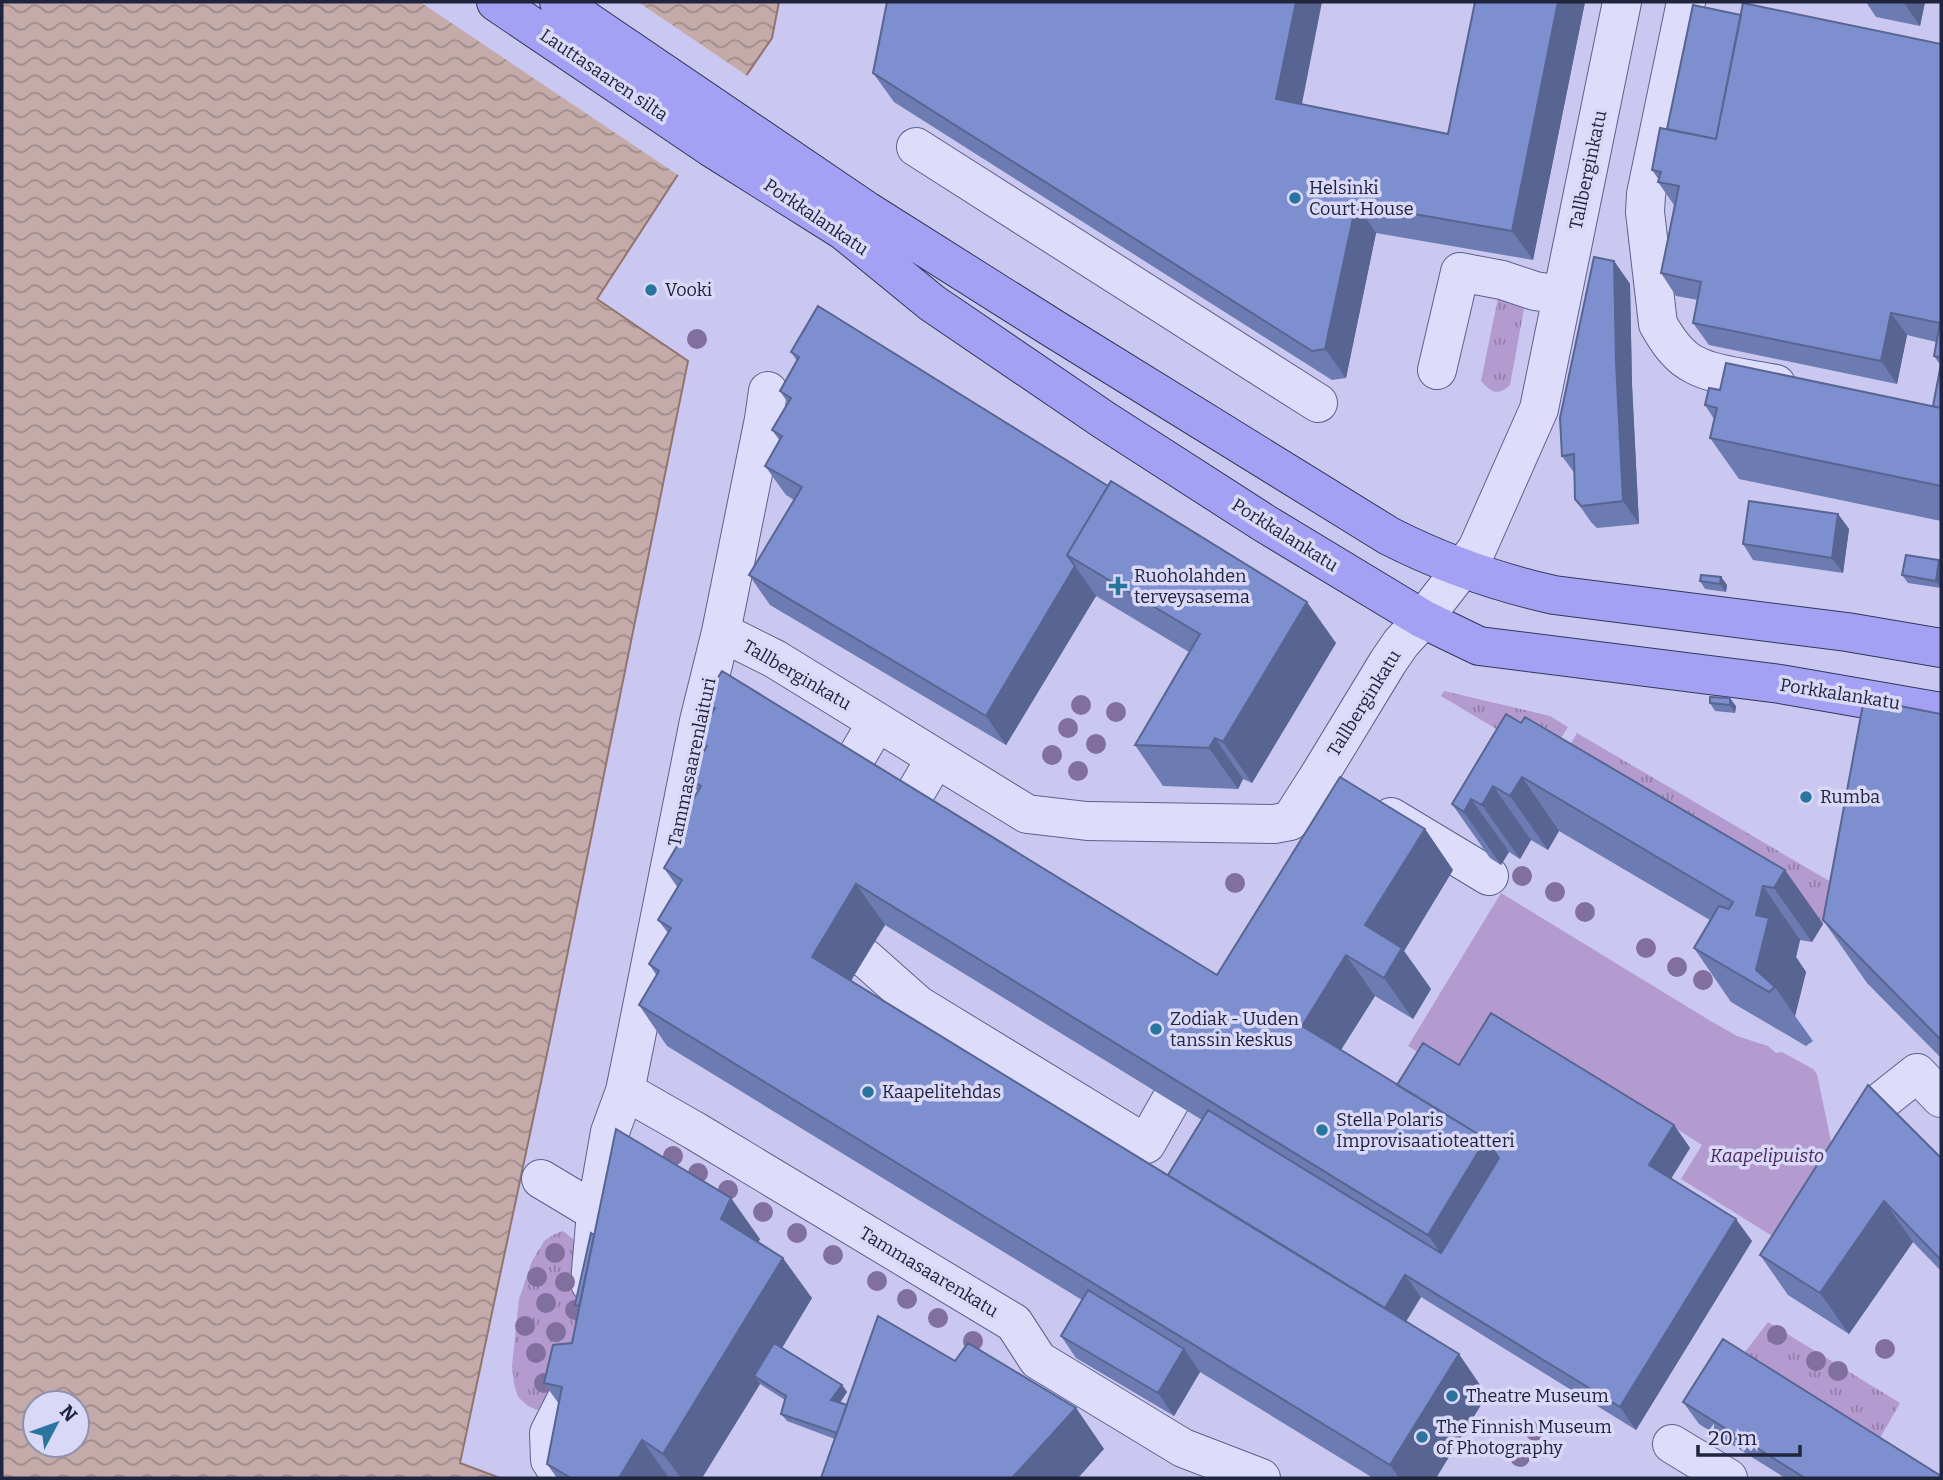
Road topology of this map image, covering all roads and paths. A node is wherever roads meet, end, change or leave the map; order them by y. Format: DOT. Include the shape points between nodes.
graph roads {
  1 [pos="496,2"];
  2 [pos="559,2"];
  3 [pos="1622,2"];
  4 [pos="1686,2"];
  5 [pos="722,134"];
  6 [pos="916,147"];
  7 [pos="1562,295"];
  8 [pos="1437,370"];
  9 [pos="768,391"];
  10 [pos="1816,391"];
  11 [pos="1318,403"];
  12 [pos="1462,569"];
  13 [pos="1423,620"];
  14 [pos="721,632"];
  15 [pos="1941,648"];
  16 [pos="1941,712"];
  17 [pos="877,722"];
  18 [pos="936,758"];
  19 [pos="849,768"];
  20 [pos="1344,789"];
  21 [pos="911,800"];
  22 [pos="1489,876"];
  23 [pos="865,958"];
  24 [pos="625,1091"];
  25 [pos="1941,1098"];
  26 [pos="1171,1100"];
  27 [pos="1883,1100"];
  28 [pos="541,1179"];
  29 [pos="596,1212"];
  30 [pos="1672,1444"];
  31 [pos="574,1467"];
  32 [pos="1261,1478"];
  33 [pos="1728,1478"];
  1 -- 5 [label="main road, Lauttasaaren silta"];
  2 -- 5 [label="main road, Lauttasaaren silta"];
  3 -- 7 [label="street, Tallberginkatu"];
  4 -- 10 [label="street" via="1646,194 1658,324 1667,341 1694,365"];
  5 -- 12 [label="main road, Porkkalankatu" via="867,211 1389,536"];
  5 -- 13 [label="main road, Porkkalankatu" via="932,303 1104,420"];
  6 -- 11 [label="street"];
  7 -- 8 [label="street" via="1460,272"];
  7 -- 12 [label="street, Tallberginkatu" via="1539,409 1477,549"];
  9 -- 14 [label="street, Tammasaarenlaituri"];
  12 -- 13 [label="street, Tallberginkatu"];
  12 -- 15 [label="main road, Porkkalankatu" via="1554,595"];
  13 -- 16 [label="main road, Porkkalankatu" via="1479,646 1780,684"];
  13 -- 20 [label="street, Tallberginkatu" via="1388,662"];
  14 -- 17 [label="street, Tallberginkatu"];
  14 -- 24 [label="street, Tammasaarenlaituri"];
  17 -- 18 [label="street, Tallberginkatu"];
  17 -- 19 [label="street"];
  18 -- 20 [label="street, Tallberginkatu" via="1027,814 1087,821 1274,824 1303,830"];
  18 -- 21 [label="street"];
  20 -- 22 [label="street"];
  23 -- 26 [label="street" via="918,1006 1146,1144"];
  24 -- 29 [label="street, Tammasaarenlaituri" via="610,1132"];
  24 -- 32 [label="street, Tammasaarenkatu" via="1014,1323 1038,1360 1113,1409 1183,1448"];
  25 -- 27 [label="street" via="1917,1073"];
  28 -- 29 [label="street"];
  29 -- 31 [label="street, Tammasaarenlaituri" via="583,1365 550,1433"];
  30 -- 33 [label="street"];
}
